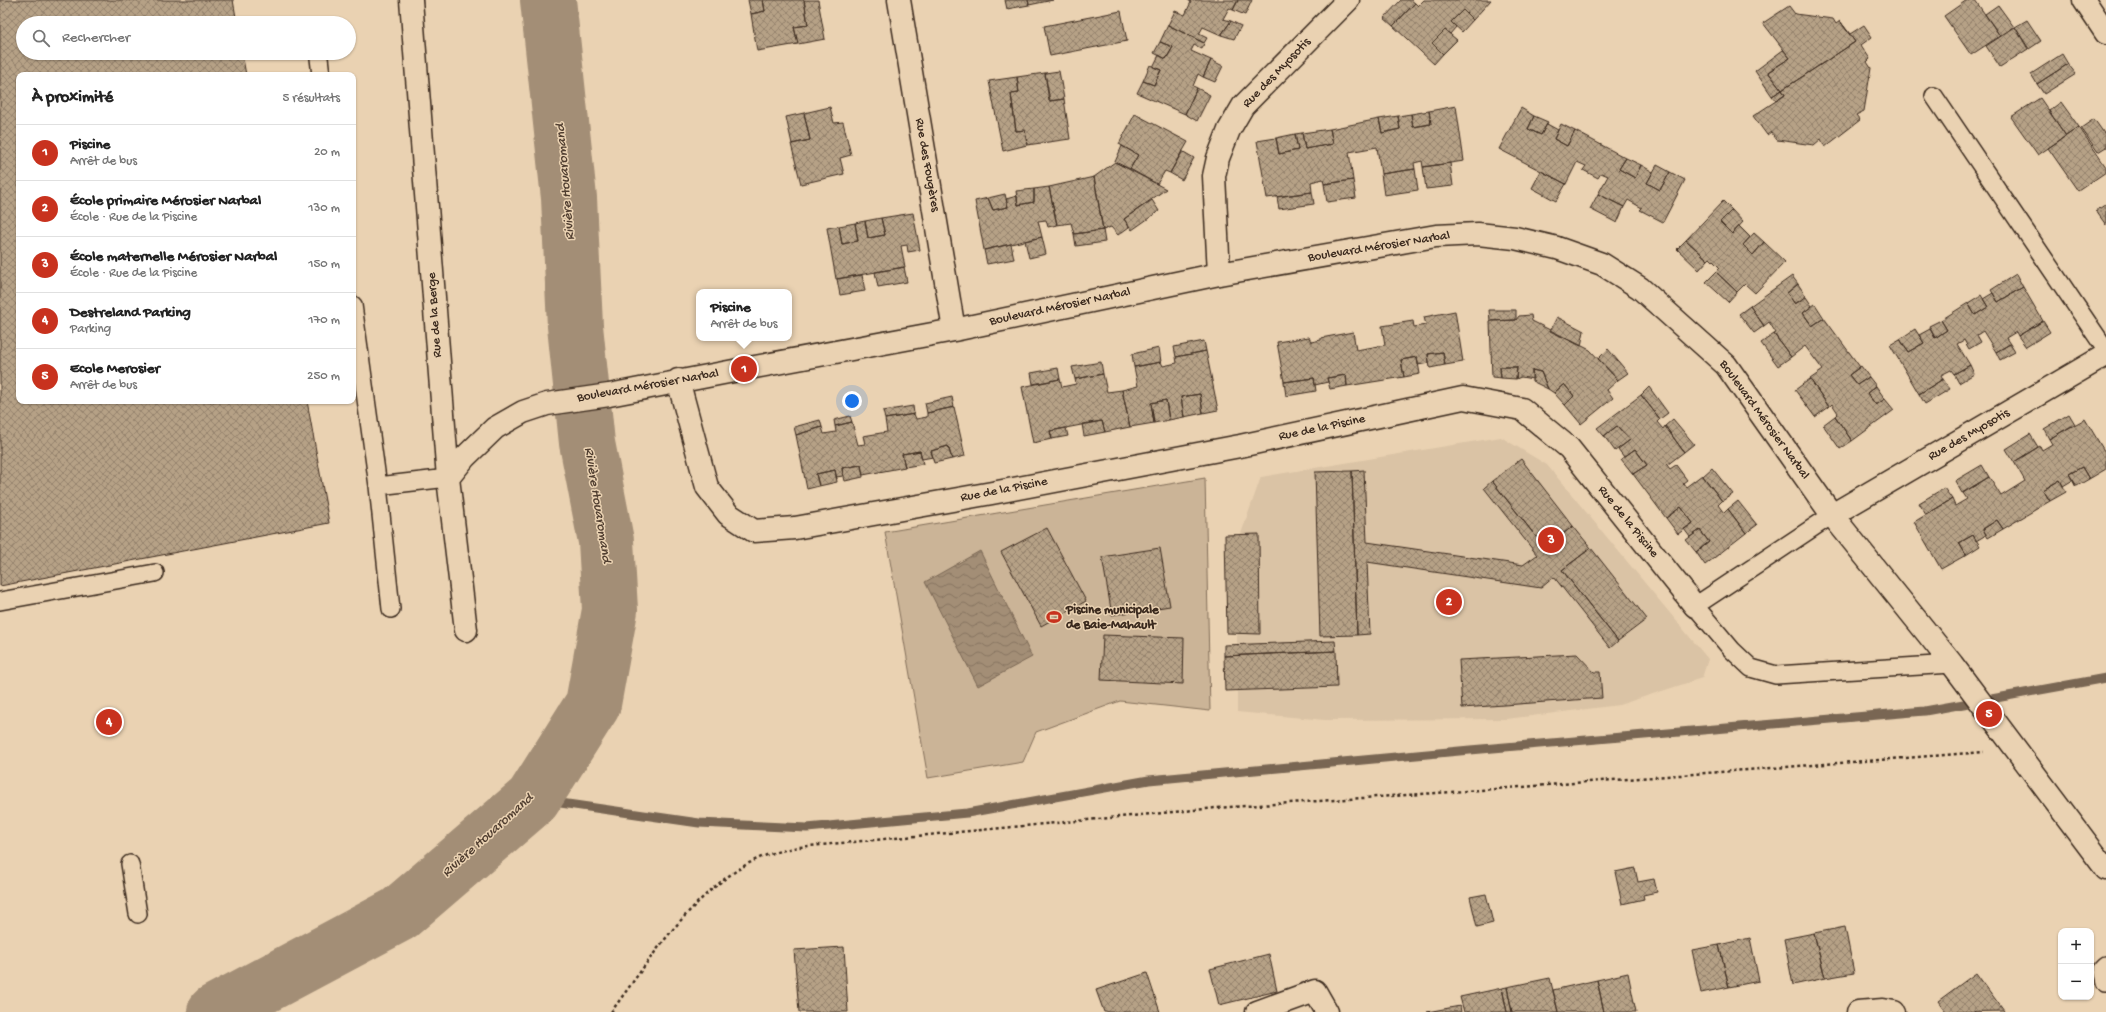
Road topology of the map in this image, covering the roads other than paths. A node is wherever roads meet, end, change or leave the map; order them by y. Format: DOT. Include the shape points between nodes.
graph roads {
  1 [pos="411,0"];
  2 [pos="899,0"];
  3 [pos="1348,0"];
  4 [pos="2084,0"];
  5 [pos="2106,33"];
  6 [pos="1934,96"];
  7 [pos="1218,274"];
  8 [pos="356,327"];
  9 [pos="954,330"];
  10 [pos="2106,350"];
  11 [pos="2106,355"];
  12 [pos="678,380"];
  13 [pos="448,478"];
  14 [pos="378,486"];
  15 [pos="1832,515"];
  16 [pos="155,573"];
  17 [pos="0,601"];
  18 [pos="1695,606"];
  19 [pos="391,609"];
  20 [pos="466,630"];
  21 [pos="1955,669"];
  22 [pos="130,864"];
  23 [pos="2106,869"];
  24 [pos="138,914"];
  25 [pos="2106,966"];
  26 [pos="2106,982"];
  27 [pos="1257,1012"];
  28 [pos="1327,1012"];
  29 [pos="1858,1012"];
  30 [pos="1894,1012"];
  1 -- 13 [label="street, Rue de la Berge"];
  2 -- 9 [label="street, Rue des Fougères"];
  3 -- 7 [label="street, Rue des Myosotis" via="1243,106 1229,130 1214,176"];
  4 -- 5 [label="street"];
  6 -- 10 [label="lane"];
  7 -- 9 [label="street, Boulevard Mérosier Narbal"];
  7 -- 15 [label="street, Boulevard Mérosier Narbal" via="1436,236 1478,234 1515,238 1557,248 1602,264 1640,288 1726,365"];
  8 -- 14 [label="lane"];
  9 -- 12 [label="street, Boulevard Mérosier Narbal"];
  11 -- 15 [label="street, Rue des Myosotis"];
  12 -- 13 [label="street, Boulevard Mérosier Narbal" via="609,395 547,404 522,412 495,428 464,457"];
  12 -- 18 [label="street, Rue de la Piscine" via="707,487 728,514 754,531 795,528 1000,492 1240,446 1463,398 1522,409 1569,448"];
  13 -- 14 [label="lane"];
  13 -- 20 [label="street, Rue de la Berge"];
  14 -- 19 [label="lane"];
  15 -- 18 [label="lane"];
  15 -- 21 [label="street, Boulevard Mérosier Narbal"];
  16 -- 17 [label="lane"];
  18 -- 21 [label="lane, Rue de la Piscine" via="1732,650 1751,668 1776,676"];
  21 -- 23 [label="street, Boulevard Mérosier Narbal"];
  22 -- 24 [label="lane"];
  25 -- 26 [label="lane" via="2103,969"];
  27 -- 28 [label="street" via="1315,991"];
  29 -- 30 [label="street"];
}
